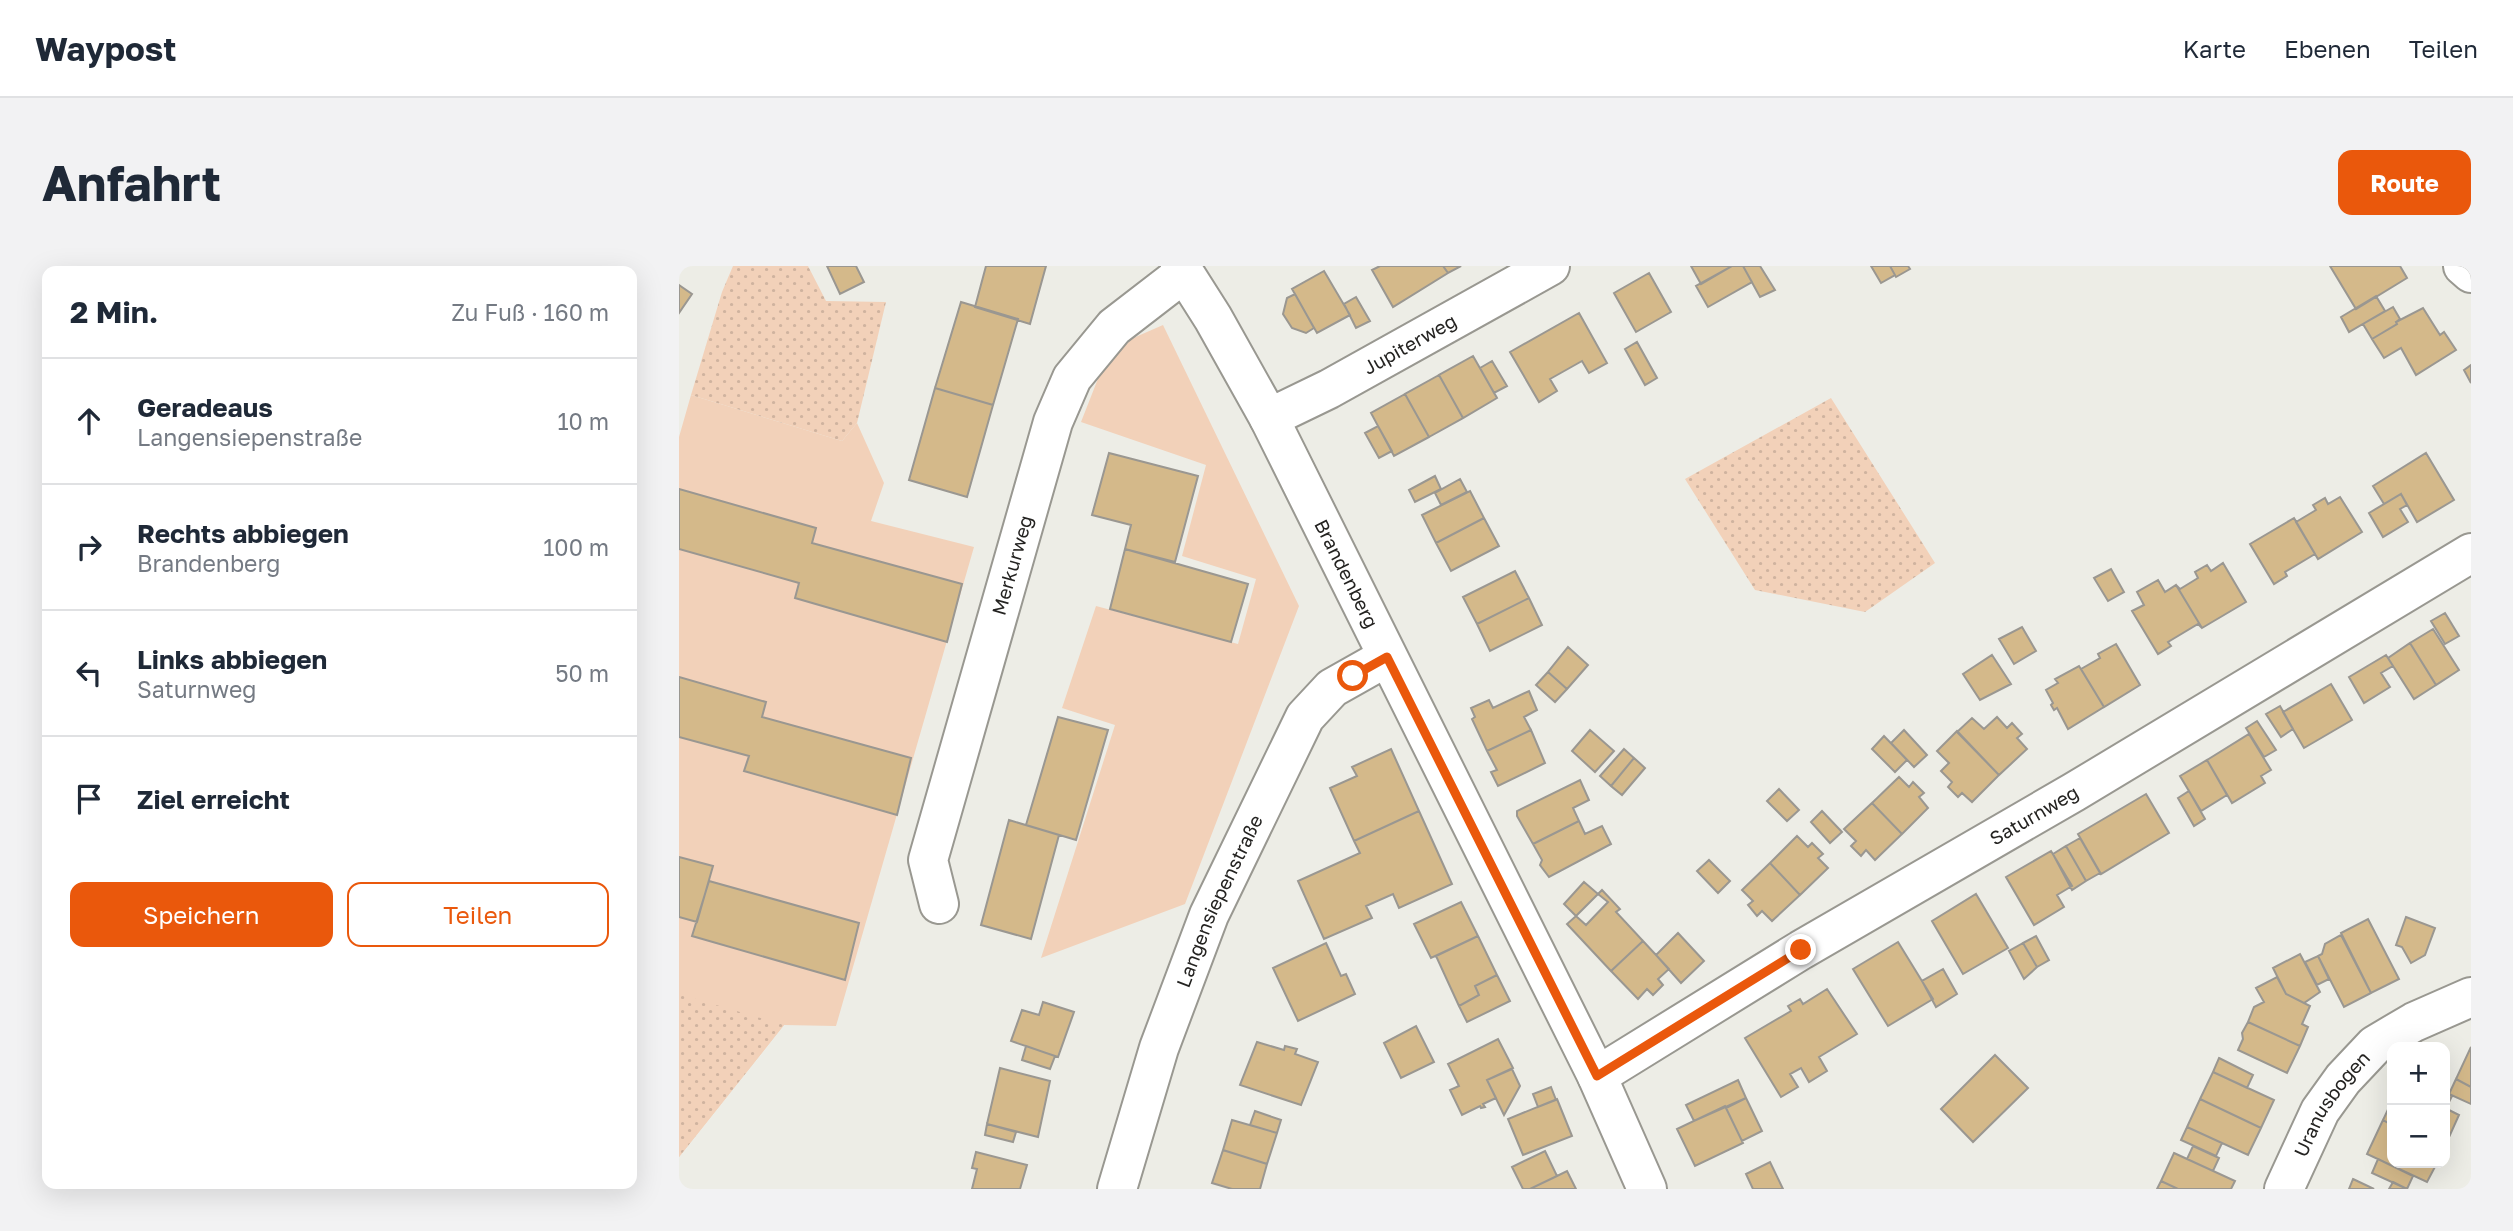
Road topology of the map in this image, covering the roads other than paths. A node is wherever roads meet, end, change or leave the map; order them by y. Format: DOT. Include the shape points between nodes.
graph roads {
  1 [pos="1551,266"];
  2 [pos="2463,266"];
  3 [pos="1182,269"];
  4 [pos="2471,273"];
  5 [pos="1269,418"];
  6 [pos="2471,553"];
  7 [pos="1387,657"];
  8 [pos="939,904"];
  9 [pos="2471,997"];
  10 [pos="1597,1076"];
  11 [pos="1117,1189"];
  12 [pos="1647,1189"];
  13 [pos="2284,1189"];
  1 -- 5 [label="street, Jupiterweg"];
  2 -- 4 [label="street"];
  3 -- 5 [label="street, Brandenberg"];
  3 -- 8 [label="street, Merkurweg" via="1114,327 1072,378 1053,422 928,860"];
  5 -- 7 [label="street, Brandenberg"];
  6 -- 10 [label="street, Saturnweg"];
  7 -- 10 [label="street, Brandenberg"];
  7 -- 11 [label="street, Langensiepenstraße" via="1332,688 1305,717 1209,915 1159,1048"];
  9 -- 13 [label="street, Uranusbogen" via="2375,1045 2320,1111"];
  10 -- 12 [label="street, Brandenberg"];
}
